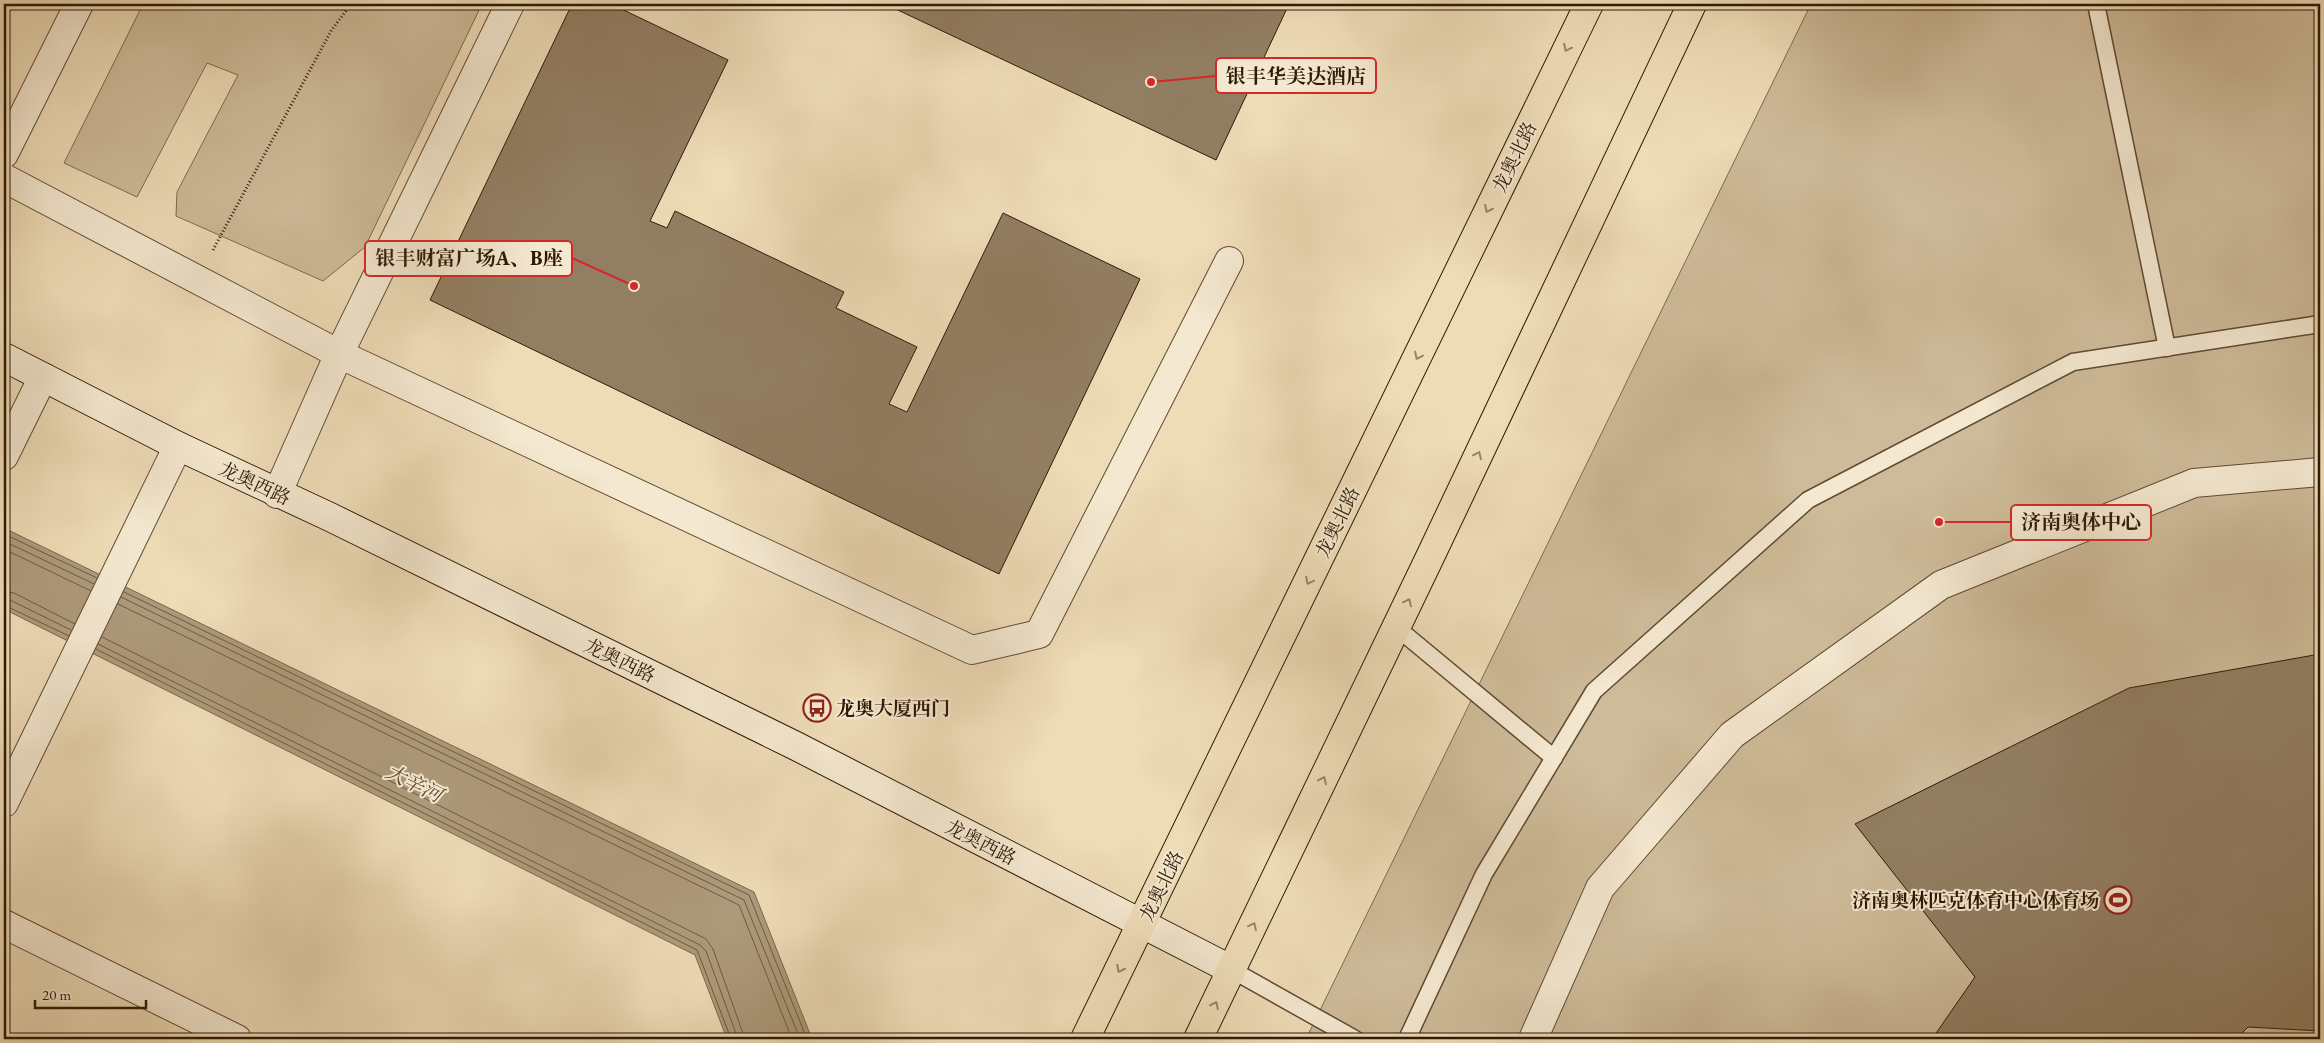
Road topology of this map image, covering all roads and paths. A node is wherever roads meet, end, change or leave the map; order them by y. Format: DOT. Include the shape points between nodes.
graph roads {
  1 [pos="79,4"];
  2 [pos="352,4"];
  3 [pos="510,4"];
  4 [pos="1589,4"];
  5 [pos="1692,4"];
  6 [pos="2096,4"];
  7 [pos="4,154"];
  8 [pos="4,178"];
  9 [pos="1229,261"];
  10 [pos="198,280"];
  11 [pos="2320,324"];
  12 [pos="2167,348"];
  13 [pos="339,354"];
  14 [pos="4,357"];
  15 [pos="43,377"];
  16 [pos="178,446"];
  17 [pos="4,456"];
  18 [pos="2320,472"];
  19 [pos="277,494"];
  20 [pos="1396,627"];
  21 [pos="1554,758"];
  22 [pos="4,803"];
  23 [pos="4,924"];
  24 [pos="1142,925"];
  25 [pos="1232,970"];
  26 [pos="237,1039"];
  27 [pos="1085,1039"];
  28 [pos="1198,1039"];
  29 [pos="1355,1039"];
  30 [pos="1407,1039"];
  31 [pos="1533,1039"];
  1 -- 7 [label="street"];
  2 -- 10 [label="path" via="331,31"];
  3 -- 13 [label="street"];
  4 -- 24 [label="main road, 龙奥北路, one-way"];
  20 -- 5 [label="main road, one-way"];
  6 -- 12 [label="lane"];
  8 -- 10 [label="street"];
  9 -- 13 [label="street" via="1039,634 972,650"];
  10 -- 13 [label="street"];
  11 -- 12 [label="lane"];
  12 -- 21 [label="lane" via="2073,362 1808,500 1594,691"];
  13 -- 19 [label="street"];
  14 -- 15 [label="street, 龙奥西路"];
  15 -- 16 [label="street, 龙奥西路"];
  15 -- 17 [label="street"];
  16 -- 19 [label="street, 龙奥西路"];
  16 -- 22 [label="street"];
  18 -- 31 [label="street" via="2194,483 1941,585 1732,735 1600,888"];
  19 -- 24 [label="street, 龙奥西路" via="796,746"];
  20 -- 21 [label="lane"];
  25 -- 20 [label="main road, one-way"];
  21 -- 30 [label="lane" via="1484,874"];
  23 -- 26 [label="street"];
  24 -- 25 [label="street, 龙奥西路"];
  24 -- 27 [label="main road, 龙奥北路, one-way"];
  28 -- 25 [label="main road, one-way"];
  25 -- 29 [label="lane"];
}
